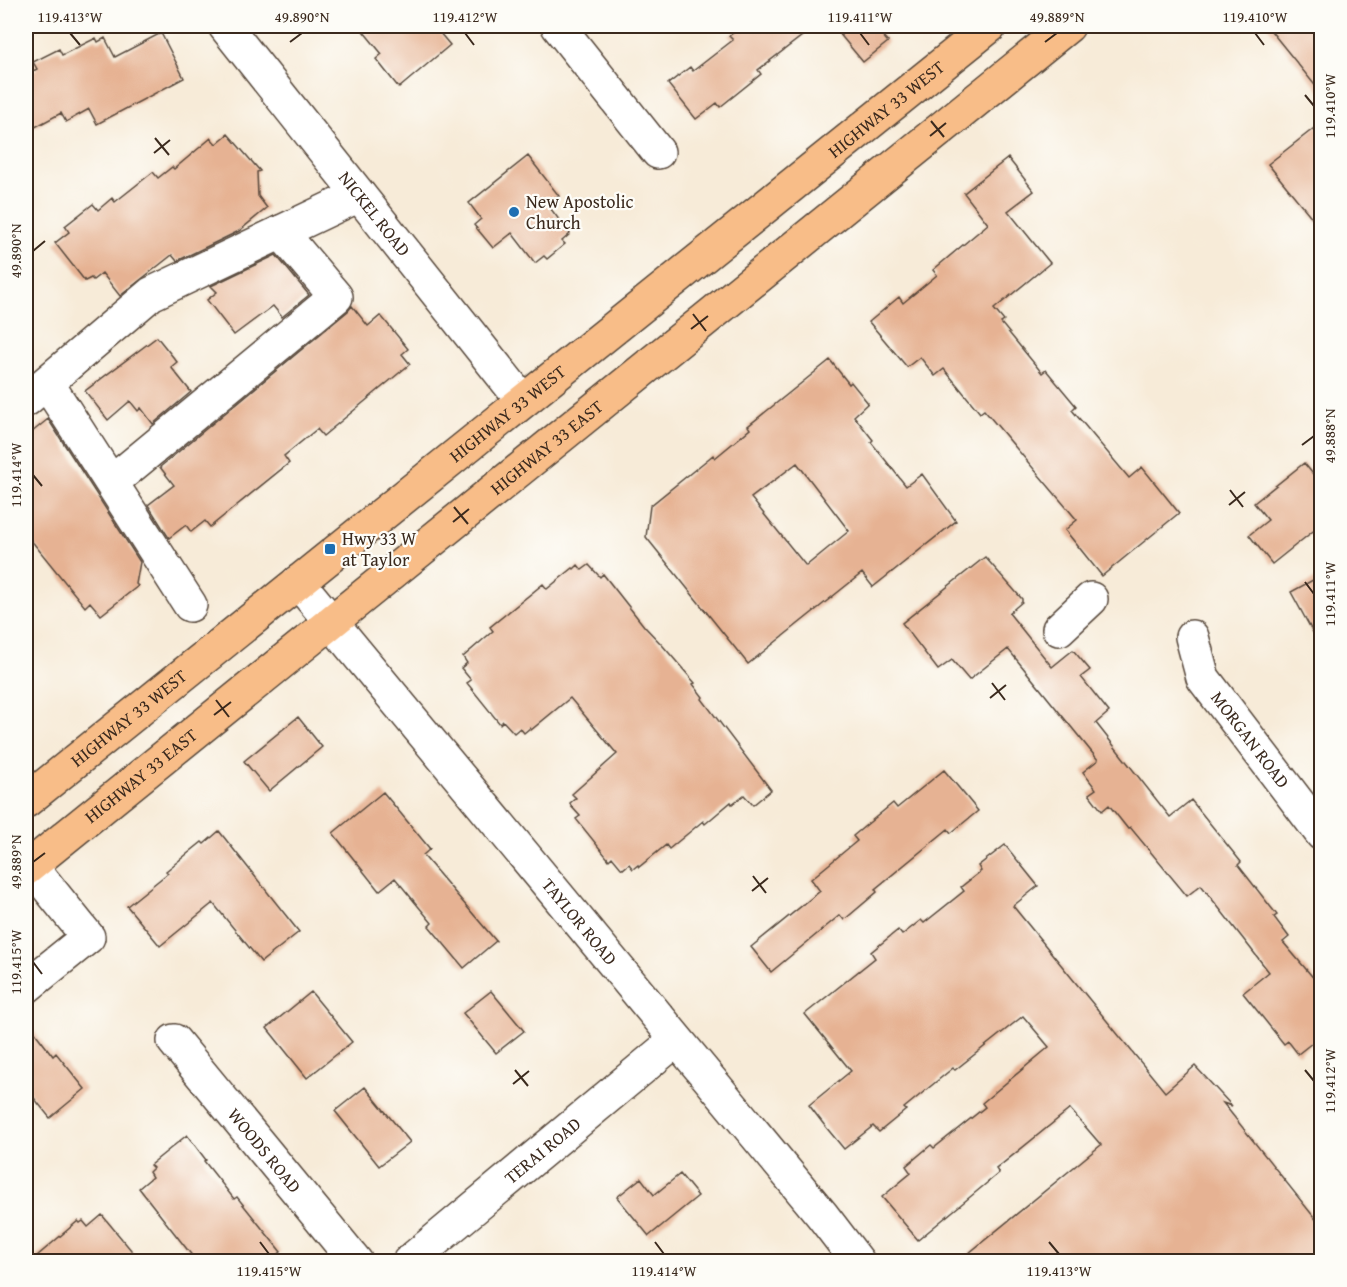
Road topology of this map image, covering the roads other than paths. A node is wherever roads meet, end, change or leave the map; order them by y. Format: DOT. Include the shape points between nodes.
graph roads {
  1 [pos="225,26"];
  2 [pos="558,26"];
  3 [pos="990,26"];
  4 [pos="1068,26"];
  5 [pos="658,152"];
  6 [pos="359,195"];
  7 [pos="281,232"];
  8 [pos="36,392"];
  9 [pos="523,401"];
  10 [pos="112,482"];
  11 [pos="298,582"];
  12 [pos="1091,599"];
  13 [pos="190,605"];
  14 [pos="331,622"];
  15 [pos="1059,630"];
  16 [pos="1192,637"];
  17 [pos="26,801"];
  18 [pos="1322,834"];
  19 [pos="27,865"];
  20 [pos="26,987"];
  21 [pos="676,1040"];
  22 [pos="174,1041"];
  23 [pos="356,1262"];
  24 [pos="409,1262"];
  25 [pos="858,1262"];
  1 -- 6 [label="street, NICKEL ROAD"];
  2 -- 5 [label="street"];
  3 -- 9 [label="main road, HIGHWAY 33 WEST"];
  4 -- 14 [label="main road, HIGHWAY 33 EAST"];
  6 -- 7 [label="street"];
  6 -- 9 [label="street, NICKEL ROAD"];
  7 -- 8 [label="street" via="152,294"];
  7 -- 10 [label="street" via="336,297"];
  8 -- 10 [label="street"];
  9 -- 11 [label="main road, HIGHWAY 33 WEST"];
  10 -- 13 [label="street"];
  11 -- 14 [label="street, TAYLOR ROAD"];
  11 -- 17 [label="main road, HIGHWAY 33 WEST"];
  12 -- 15 [label="street"];
  14 -- 19 [label="main road, HIGHWAY 33 EAST"];
  14 -- 21 [label="street, TAYLOR ROAD"];
  16 -- 18 [label="street, MORGAN ROAD" via="1203,678"];
  19 -- 20 [label="street" via="88,937"];
  21 -- 24 [label="street, TERAI ROAD"];
  21 -- 25 [label="street, TAYLOR ROAD"];
  22 -- 23 [label="street, WOODS ROAD"];
}
